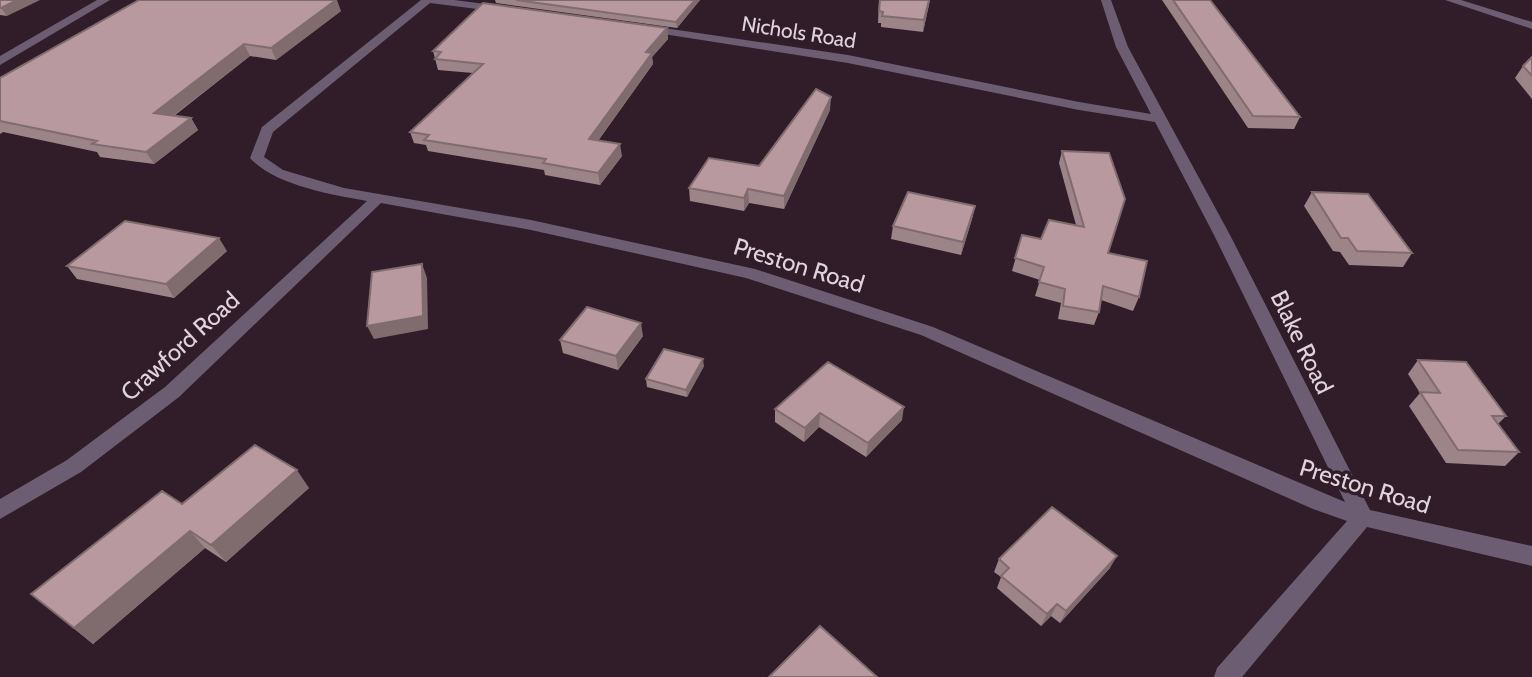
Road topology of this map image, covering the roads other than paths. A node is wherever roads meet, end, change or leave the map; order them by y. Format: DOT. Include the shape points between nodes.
graph roads {
  1 [pos="105,0"];
  2 [pos="428,0"];
  3 [pos="1106,0"];
  4 [pos="1450,0"];
  5 [pos="509,10"];
  6 [pos="630,26"];
  7 [pos="1532,26"];
  8 [pos="0,61"];
  9 [pos="1161,119"];
  10 [pos="377,199"];
  11 [pos="0,510"];
  12 [pos="1363,517"];
  13 [pos="1532,556"];
  14 [pos="1226,677"];
  1 -- 8 [label="street"];
  2 -- 5 [label="street"];
  2 -- 10 [label="street, Preston Road" via="267,130 257,158 278,173"];
  3 -- 9 [label="street, Blake Road" via="1122,47"];
  4 -- 7 [label="street"];
  6 -- 9 [label="street, Nichols Road" via="848,59"];
  9 -- 12 [label="street, Blake Road"];
  10 -- 11 [label="street, Crawford Road" via="172,392 74,466"];
  10 -- 12 [label="street, Preston Road" via="531,225 774,281 927,331 1320,503"];
  12 -- 13 [label="street, Preston Road"];
  12 -- 14 [label="street"];
}
